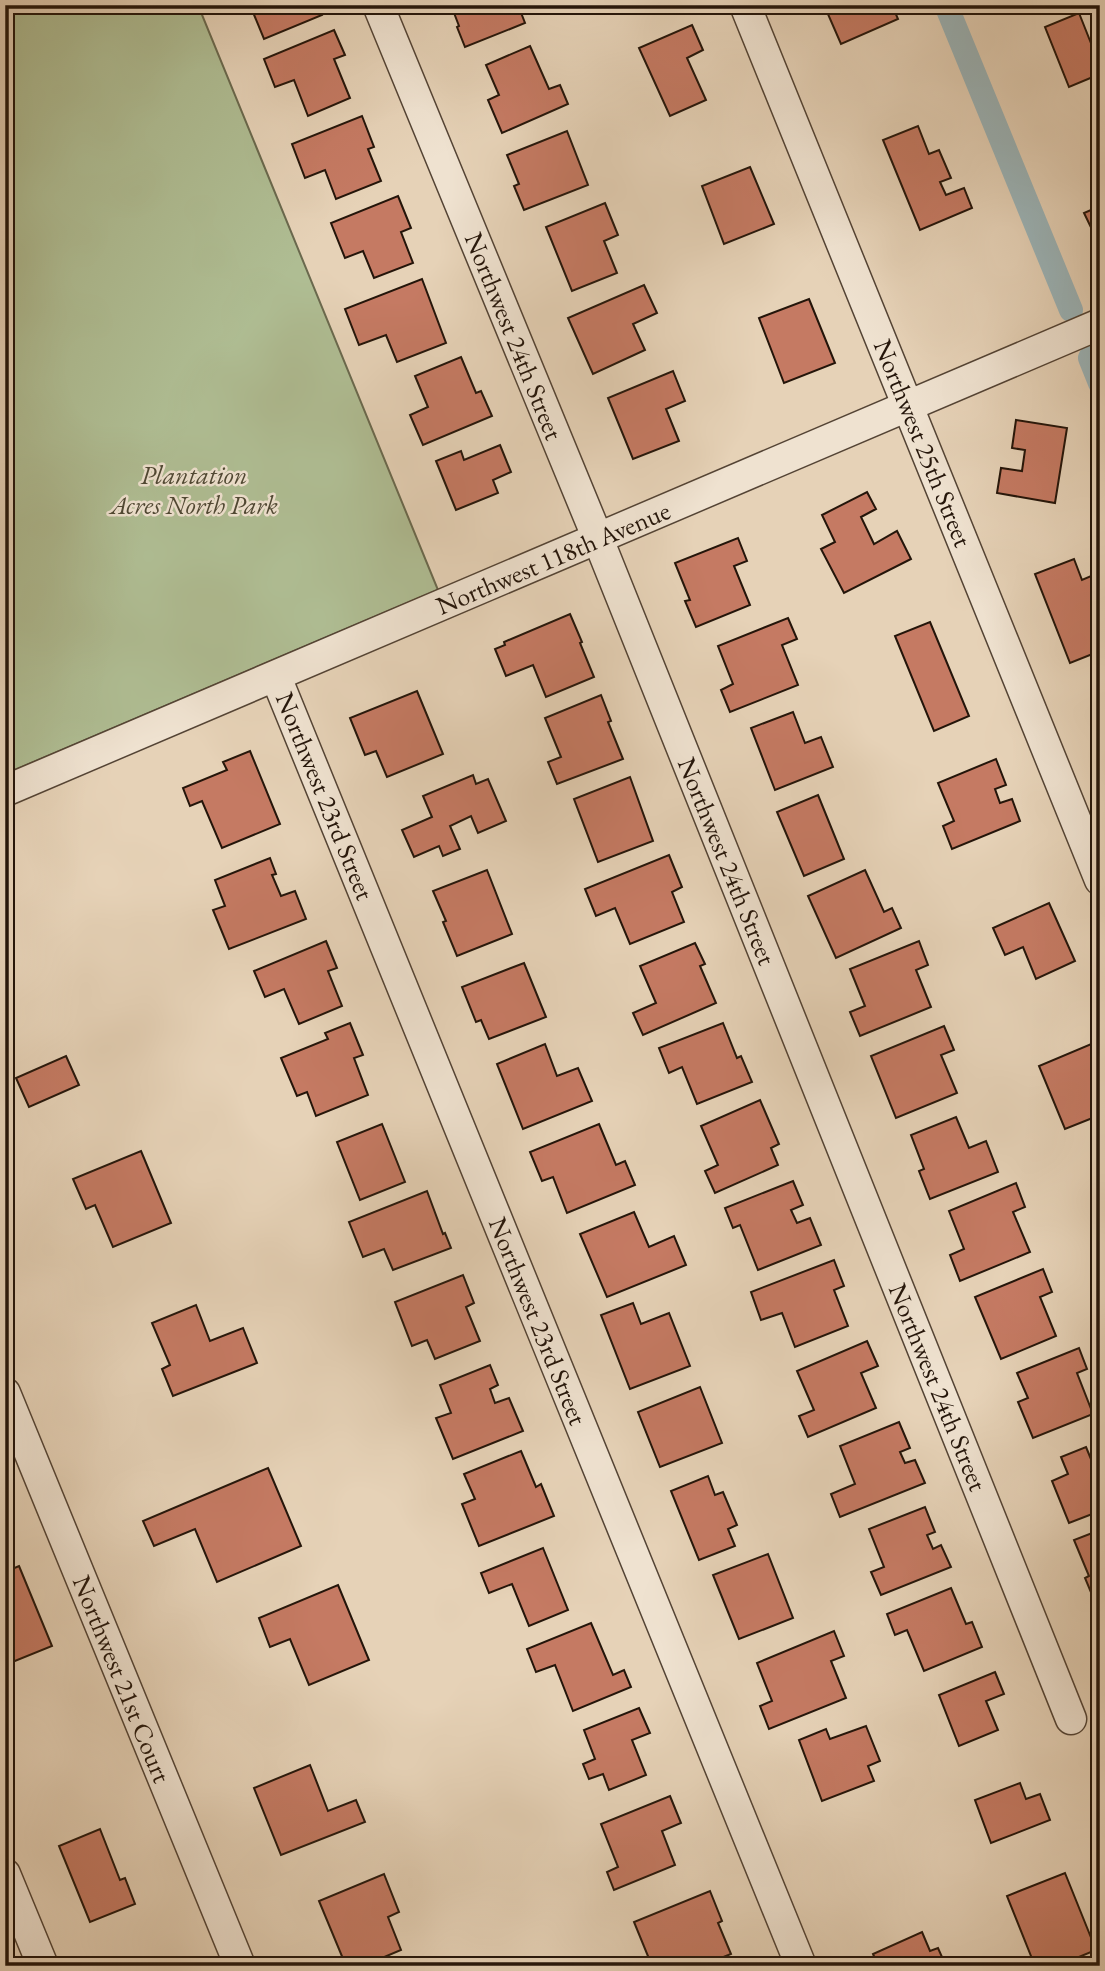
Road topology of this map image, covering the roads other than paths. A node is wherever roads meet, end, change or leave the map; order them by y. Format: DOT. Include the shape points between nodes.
graph roads {
  1 [pos="378,5"];
  2 [pos="746,5"];
  3 [pos="1100,324"];
  4 [pos="909,405"];
  5 [pos="598,539"];
  6 [pos="276,677"];
  7 [pos="5,791"];
  8 [pos="1100,880"];
  9 [pos="5,1393"];
  10 [pos="1071,1719"];
  11 [pos="5,1874"];
  12 [pos="43,1966"];
  13 [pos="240,1966"];
  14 [pos="801,1966"];
  1 -- 5 [label="street, Northwest 24th Street"];
  2 -- 4 [label="street, Northwest 25th Street"];
  3 -- 4 [label="street, Northwest 118th Avenue"];
  4 -- 5 [label="street, Northwest 118th Avenue"];
  4 -- 8 [label="street, Northwest 25th Street"];
  5 -- 6 [label="street, Northwest 118th Avenue"];
  5 -- 10 [label="street, Northwest 24th Street"];
  6 -- 7 [label="street, Northwest 118th Avenue"];
  6 -- 14 [label="street, Northwest 23rd Street"];
  9 -- 13 [label="street, Northwest 21st Court"];
  11 -- 12 [label="street"];
}
